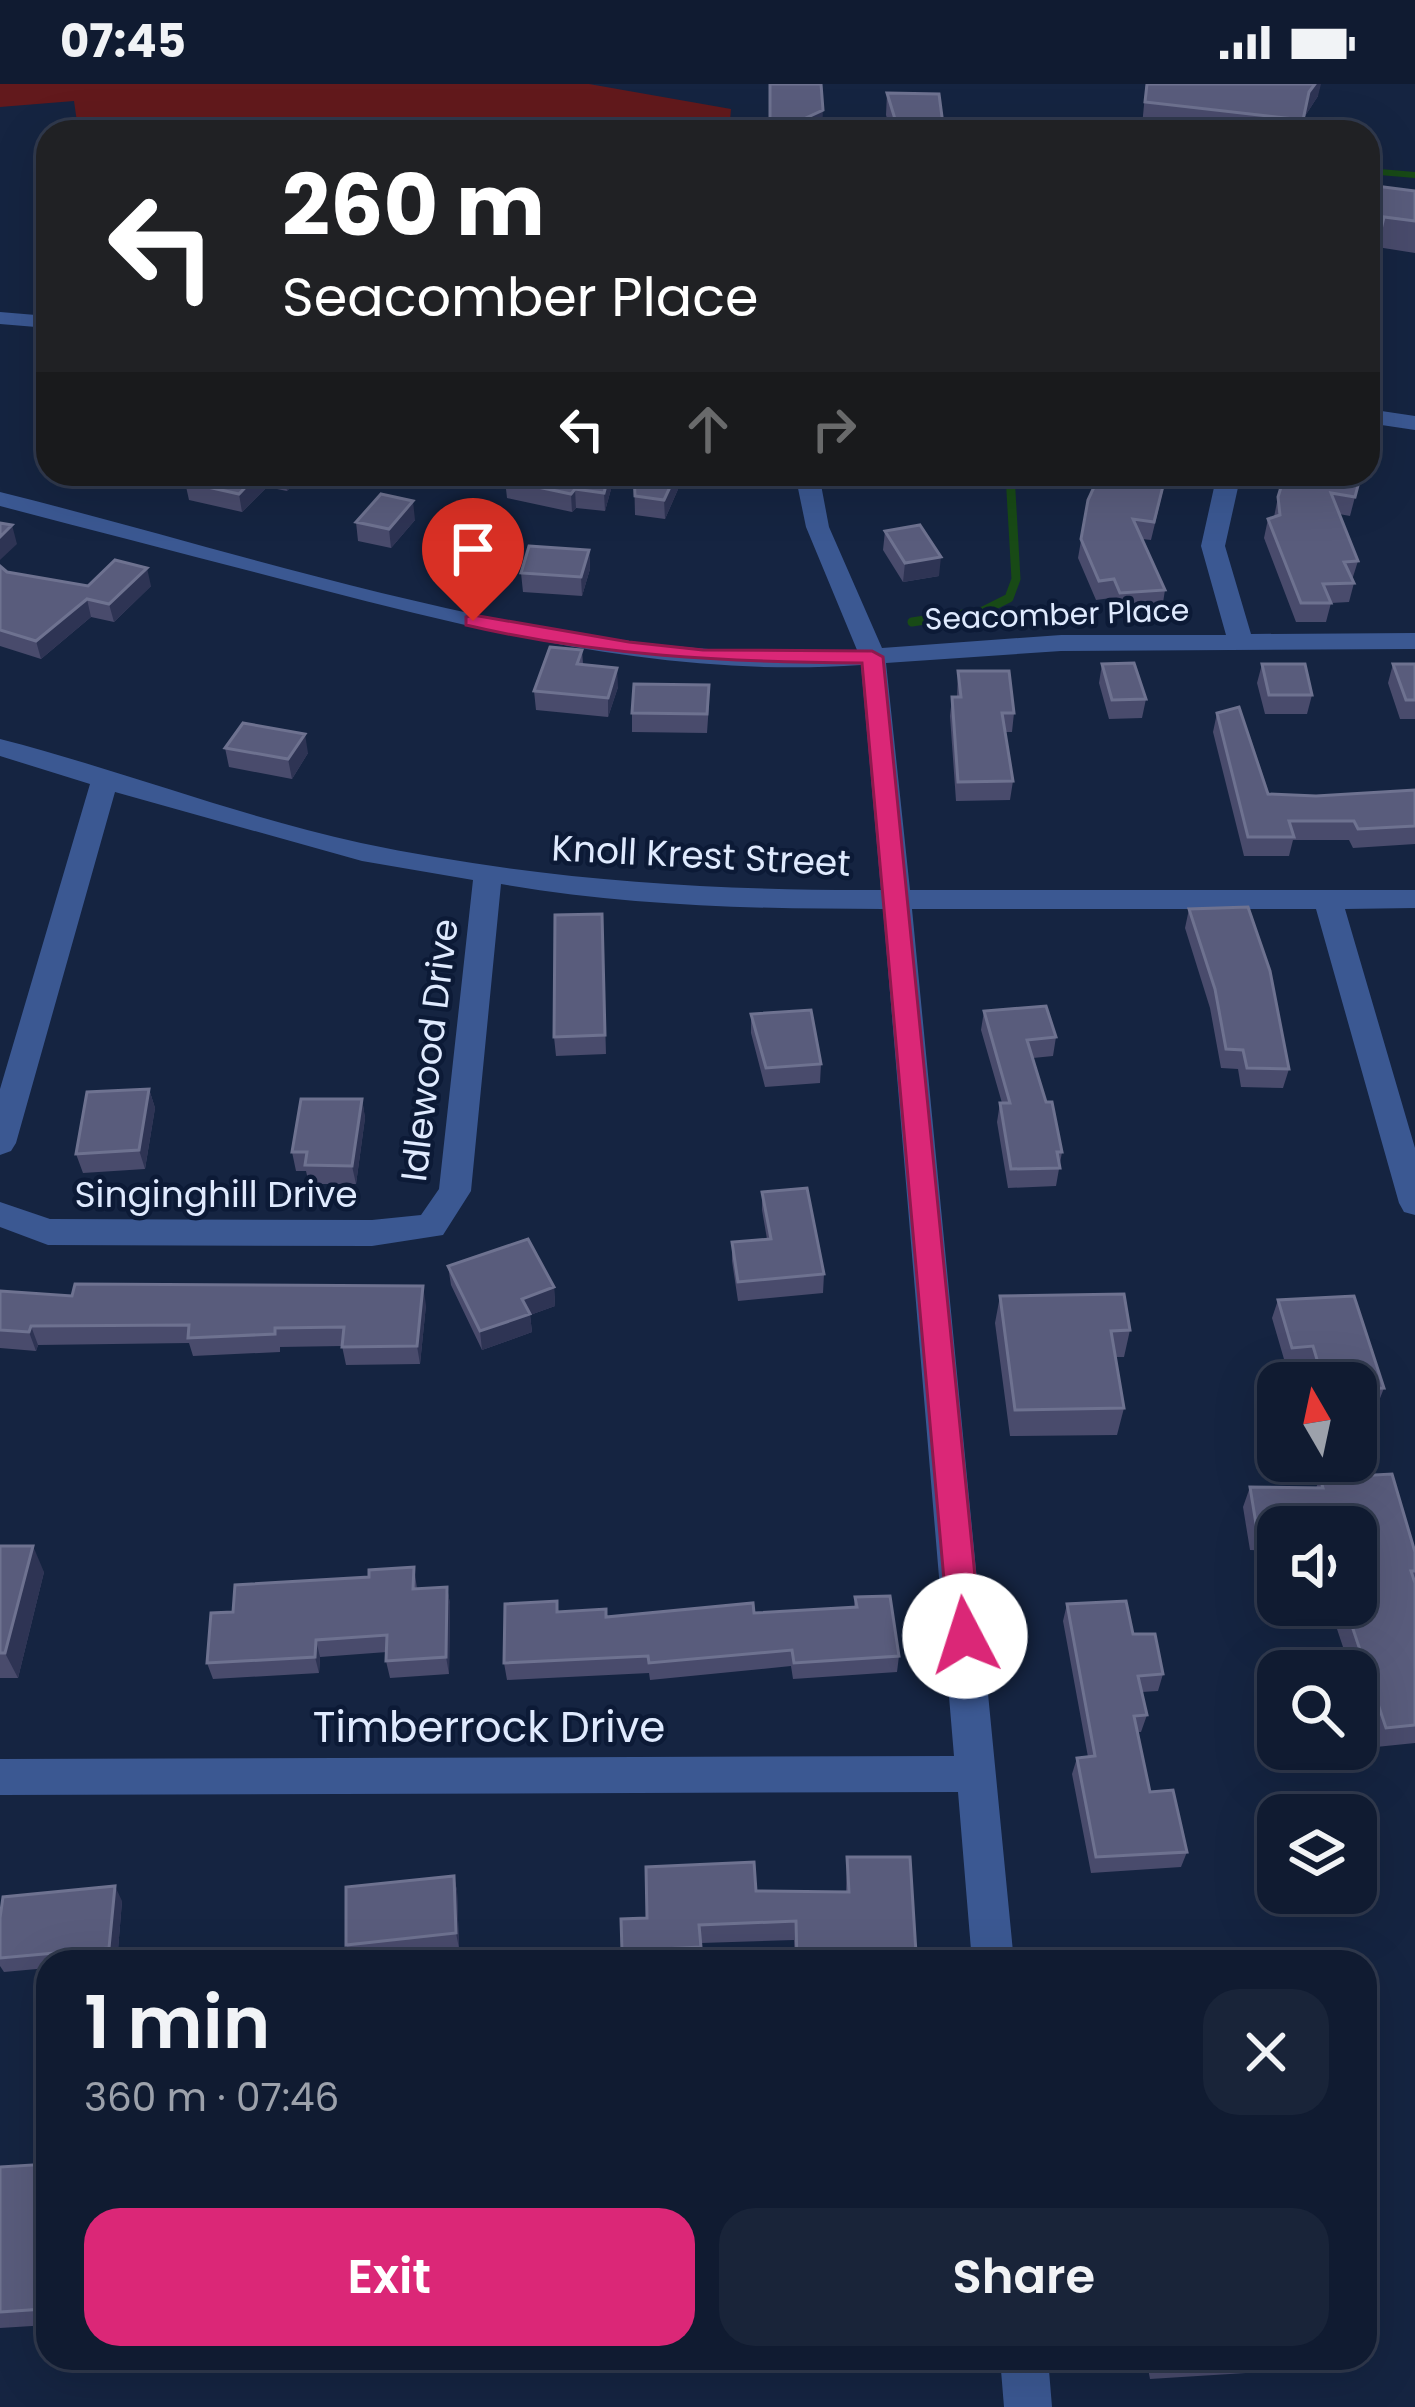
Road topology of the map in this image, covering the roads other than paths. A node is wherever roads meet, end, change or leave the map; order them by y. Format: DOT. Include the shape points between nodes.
graph roads {
  1 [pos="0,319"];
  2 [pos="36,321"];
  3 [pos="1380,418"];
  4 [pos="1415,423"];
  5 [pos="809,486"];
  6 [pos="1226,486"];
  7 [pos="0,499"];
  8 [pos="1415,641"];
  9 [pos="1241,642"];
  10 [pos="872,657"];
  11 [pos="0,747"];
  12 [pos="105,779"];
  13 [pos="488,876"];
  14 [pos="1328,899"];
  15 [pos="1415,899"];
  16 [pos="897,901"];
  17 [pos="0,1143"];
  18 [pos="1415,1203"];
  19 [pos="2,1216"];
  20 [pos="431,1226"];
  21 [pos="978,1774"];
  22 [pos="0,1777"];
  23 [pos="992,1950"];
  24 [pos="1025,2370"];
  25 [pos="1028,2407"];
  1 -- 2 [label="street"];
  3 -- 4 [label="street"];
  5 -- 10 [label="street" via="814,526"];
  6 -- 9 [label="street" via="1213,546"];
  7 -- 10 [label="street, Seacomber Place" via="530,633 703,656"];
  8 -- 9 [label="street, Seacomber Place"];
  9 -- 10 [label="street, Seacomber Place" via="975,646"];
  10 -- 16 [label="street"];
  11 -- 12 [label="street, Knoll Krest Street"];
  12 -- 13 [label="street, Knoll Krest Street" via="362,852"];
  12 -- 17 [label="street"];
  13 -- 16 [label="street, Knoll Krest Street" via="662,896"];
  13 -- 20 [label="street, Idlewood Drive" via="455,1191"];
  14 -- 15 [label="street, Knoll Krest Street"];
  14 -- 16 [label="street, Knoll Krest Street"];
  14 -- 18 [label="street"];
  16 -- 21 [label="street"];
  19 -- 20 [label="street, Singinghill Drive" via="48,1232 372,1233"];
  21 -- 22 [label="street, Timberrock Drive"];
  21 -- 23 [label="street"];
  24 -- 25 [label="street"];
}
